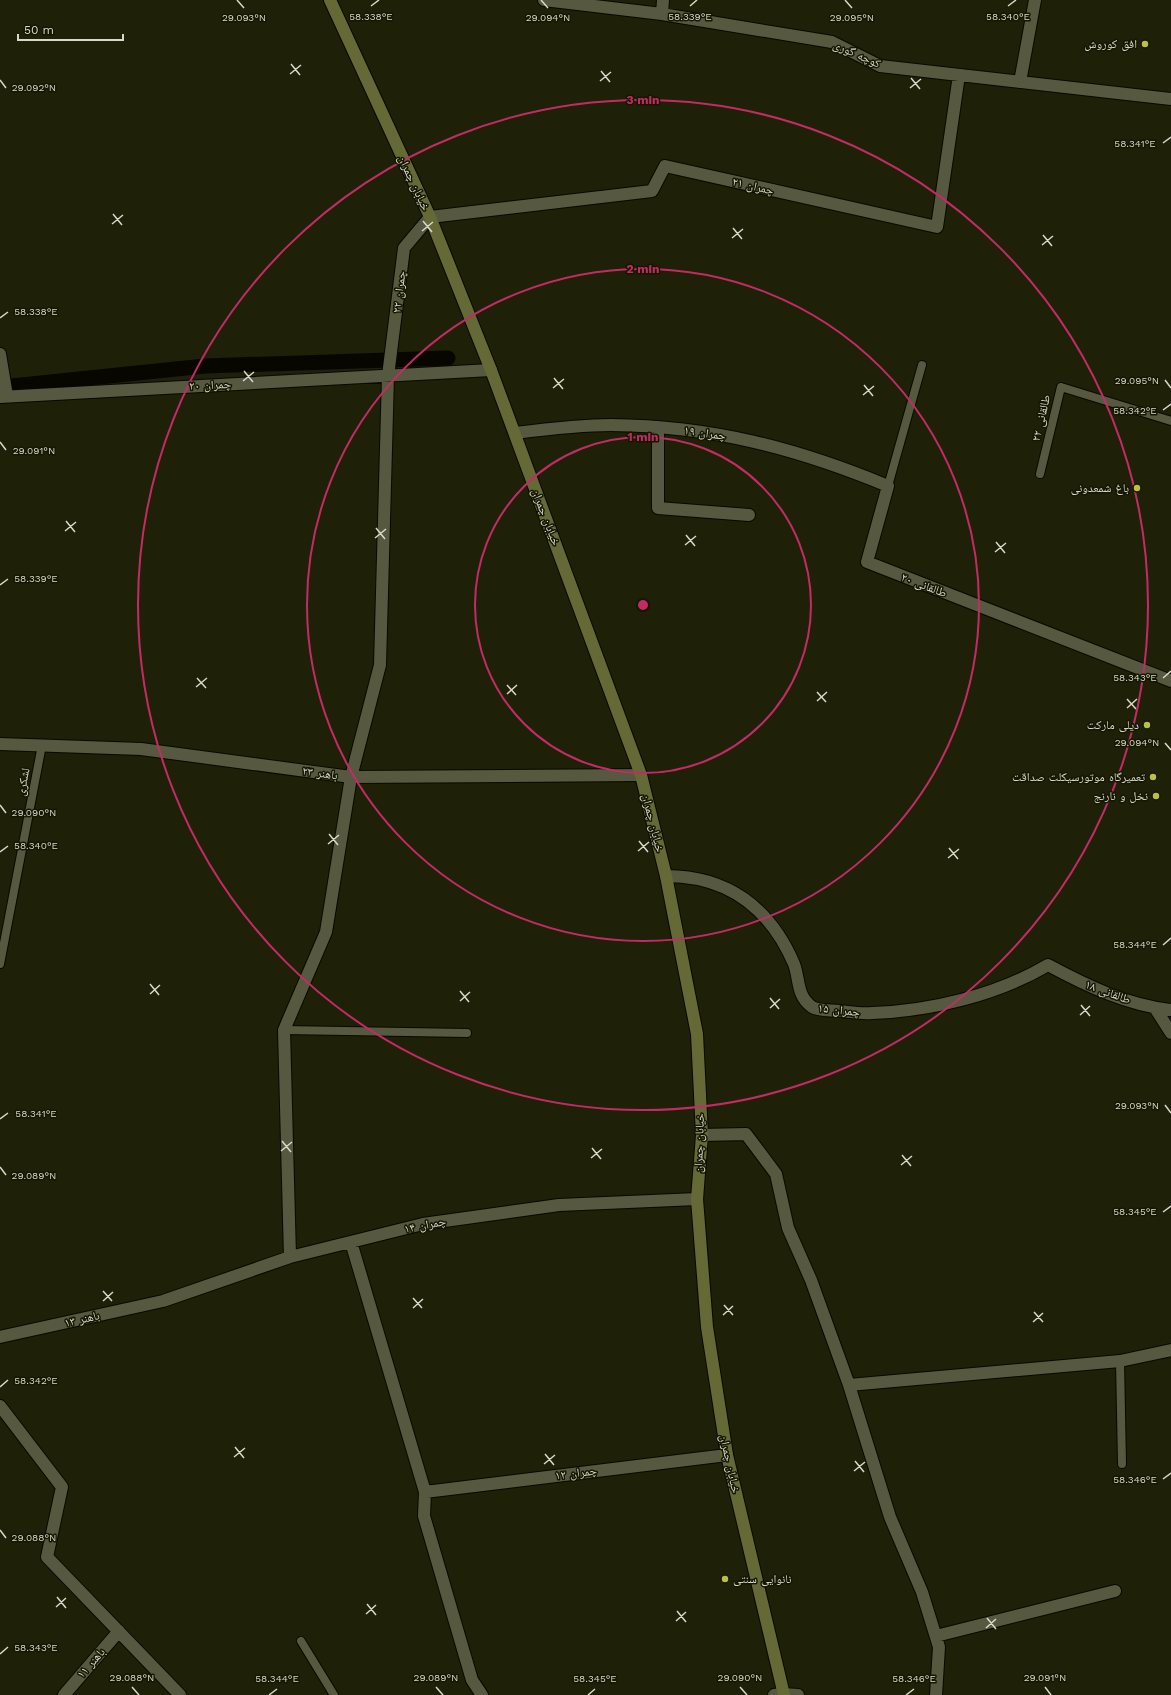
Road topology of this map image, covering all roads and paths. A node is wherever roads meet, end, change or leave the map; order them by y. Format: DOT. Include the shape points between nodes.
graph roads {
  1 [pos="330,0"];
  2 [pos="544,0"];
  3 [pos="663,0"];
  4 [pos="1035,0"];
  5 [pos="662,14"];
  6 [pos="959,75"];
  7 [pos="1020,82"];
  8 [pos="1171,99"];
  9 [pos="430,217"];
  10 [pos="0,354"];
  11 [pos="922,365"];
  12 [pos="491,370"];
  13 [pos="388,376"];
  14 [pos="4,397"];
  15 [pos="1171,421"];
  16 [pos="658,427"];
  17 [pos="515,433"];
  18 [pos="1040,474"];
  19 [pos="888,486"];
  20 [pos="749,515"];
  21 [pos="1171,681"];
  22 [pos="0,744"];
  23 [pos="42,745"];
  24 [pos="641,775"];
  25 [pos="351,777"];
  26 [pos="666,876"];
  27 [pos="0,964"];
  28 [pos="1048,965"];
  29 [pos="1155,1008"];
  30 [pos="1171,1010"];
  31 [pos="284,1030"];
  32 [pos="467,1032"];
  33 [pos="1171,1034"];
  34 [pos="702,1135"];
  35 [pos="697,1199"];
  36 [pos="351,1242"];
  37 [pos="290,1257"];
  38 [pos="163,1300"];
  39 [pos="0,1337"];
  40 [pos="1171,1350"];
  41 [pos="1120,1361"];
  42 [pos="849,1385"];
  43 [pos="0,1406"];
  44 [pos="726,1455"];
  45 [pos="1122,1464"];
  46 [pos="425,1492"];
  47 [pos="1115,1591"];
  48 [pos="118,1631"];
  49 [pos="936,1636"];
  50 [pos="301,1641"];
  51 [pos="64,1695"];
  52 [pos="180,1695"];
  53 [pos="334,1695"];
  54 [pos="482,1695"];
  55 [pos="780,1695"];
  56 [pos="798,1695"];
  57 [pos="936,1695"];
  1 -- 9 [label="main road, خیابان چمران"];
  2 -- 5 [label="street, کوچه گوری"];
  3 -- 5 [label="street"];
  4 -- 7 [label="street"];
  5 -- 6 [label="street, کوچه گوری" via="832,42 880,66"];
  6 -- 7 [label="street, کوچه گوری"];
  6 -- 9 [label="street, چمران ۲۱" via="937,227 665,166 652,191"];
  7 -- 8 [label="street, کوچه گوری"];
  9 -- 12 [label="main road, خیابان چمران"];
  9 -- 13 [label="street, چمران ۲۲" via="404,248"];
  10 -- 14 [label="street"];
  11 -- 19 [label="lane, طالقانی ۲۰"];
  12 -- 13 [label="street, چمران ۲۰"];
  12 -- 17 [label="main road, خیابان چمران"];
  13 -- 14 [label="street, چمران ۲۰"];
  13 -- 25 [label="street, چمران ۲۲" via="380,665"];
  15 -- 18 [label="lane, طالقانی ۲۲" via="1061,387"];
  16 -- 17 [label="street, چمران ۱۹" via="610,425"];
  16 -- 19 [label="street, چمران ۱۹" via="753,440 844,468"];
  16 -- 20 [label="street" via="658,508"];
  17 -- 24 [label="main road, خیابان چمران"];
  19 -- 21 [label="street, طالقانی ۲۰" via="867,562"];
  22 -- 23 [label="street, باهنر ۲۳"];
  23 -- 25 [label="street, باهنر ۲۳" via="141,749"];
  23 -- 27 [label="lane, لشکری"];
  24 -- 25 [label="street, باهنر ۲۳"];
  24 -- 26 [label="main road, خیابان چمران"];
  25 -- 31 [label="street, چمران ۲۲" via="326,932"];
  26 -- 28 [label="street, چمران ۱۵" via="688,876 723,886 754,905 778,933 794,966 798,989 804,1000 814,1008 871,1013 951,1004 1028,977"];
  26 -- 34 [label="main road, خیابان چمران" via="696,1034"];
  28 -- 29 [label="street, طالقانی ۱۸" via="1090,987"];
  29 -- 30 [label="street, طالقانی ۱۸"];
  29 -- 33 [label="street"];
  31 -- 32 [label="lane"];
  31 -- 37 [label="street"];
  34 -- 35 [label="main road, خیابان چمران"];
  34 -- 42 [label="street" via="746,1134 776,1174 788,1228 811,1280"];
  35 -- 36 [label="street, چمران ۱۴" via="560,1205 423,1224"];
  35 -- 44 [label="main road, خیابان چمران" via="707,1327"];
  36 -- 37 [label="street, چمران ۱۴"];
  36 -- 46 [label="street"];
  37 -- 38 [label="street, چمران ۱۴"];
  38 -- 39 [label="street, باهنر ۱۳"];
  40 -- 41 [label="street"];
  41 -- 42 [label="street"];
  41 -- 45 [label="lane"];
  42 -- 49 [label="street" via="890,1517 922,1592"];
  43 -- 48 [label="street" via="62,1487 47,1558"];
  44 -- 46 [label="street, چمران ۱۲"];
  44 -- 55 [label="main road, خیابان چمران"];
  46 -- 54 [label="street" via="424,1516 472,1680"];
  47 -- 49 [label="street"];
  48 -- 51 [label="street, باهنر ۱۱"];
  48 -- 52 [label="street"];
  49 -- 57 [label="street" via="939,1647"];
  50 -- 53 [label="lane"];
  55 -- 56 [label="street"];
}
